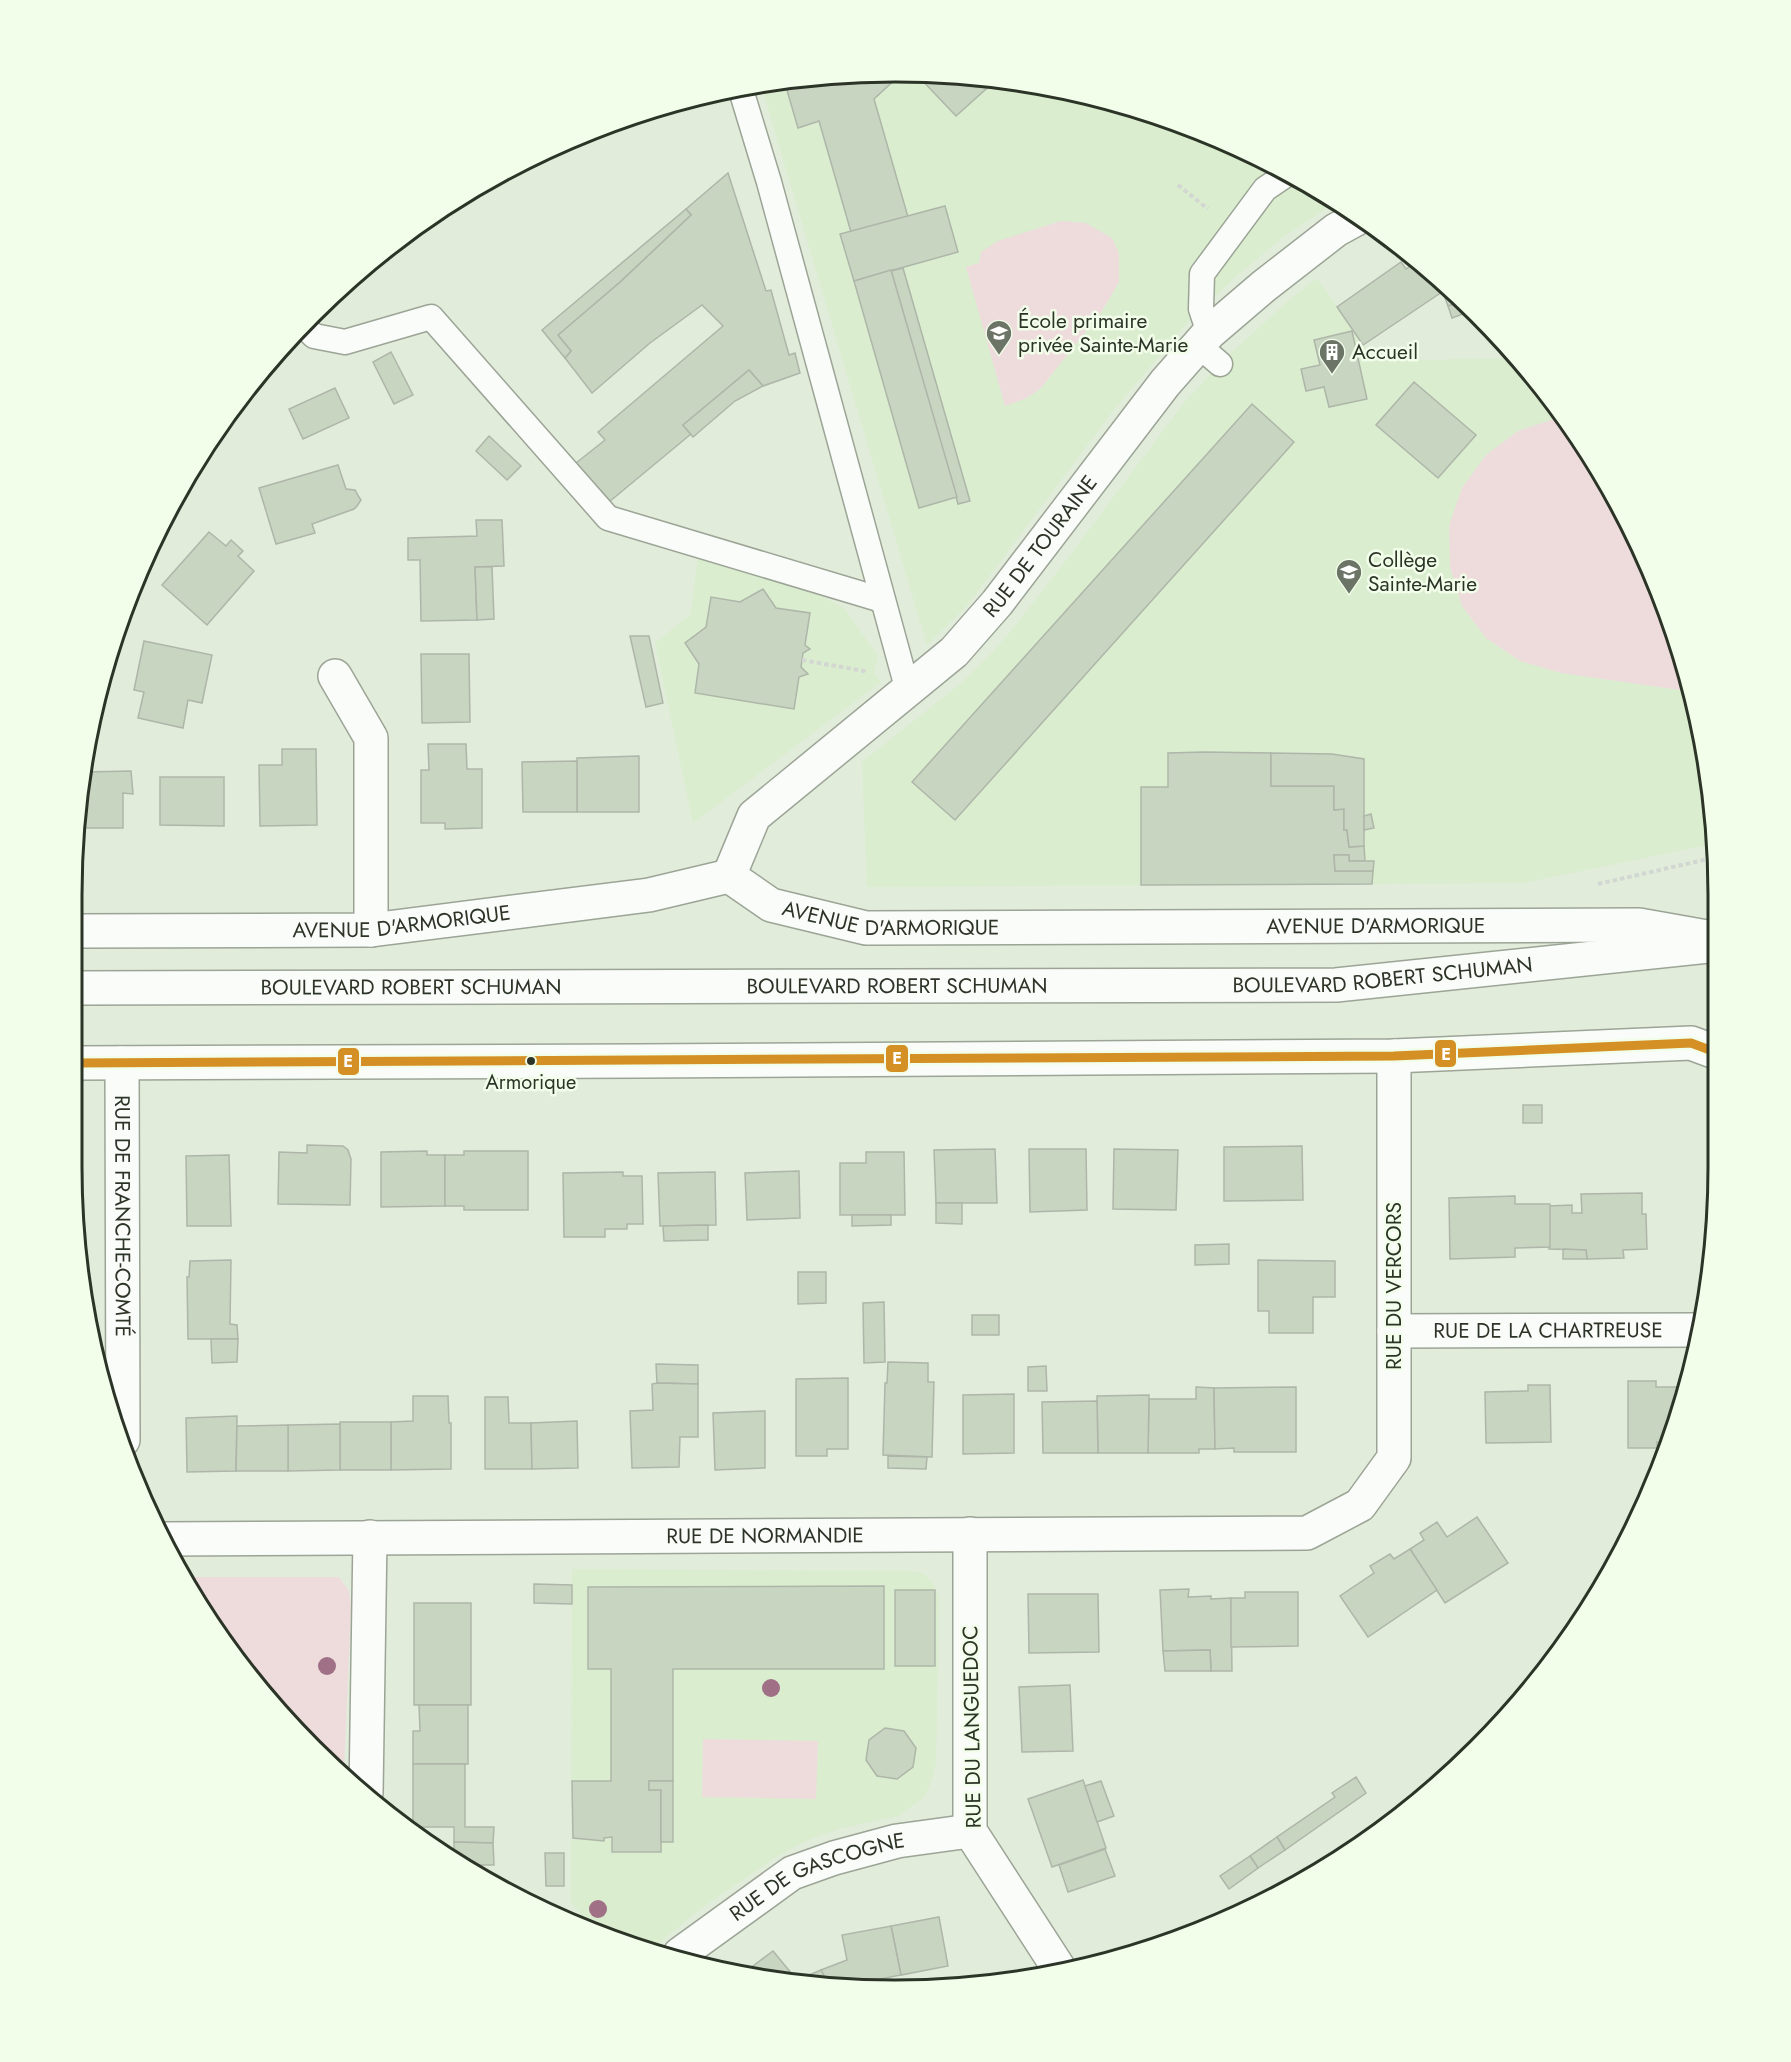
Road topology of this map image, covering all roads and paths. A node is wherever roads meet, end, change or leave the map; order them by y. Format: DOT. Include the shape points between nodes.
graph roads {
  1 [pos="743,97"];
  2 [pos="1280,179"];
  3 [pos="1178,185"];
  4 [pos="1210,210"];
  5 [pos="1350,222"];
  6 [pos="310,332"];
  7 [pos="1209,348"];
  8 [pos="882,600"];
  9 [pos="802,660"];
  10 [pos="335,676"];
  11 [pos="903,695"];
  12 [pos="729,876"];
  13 [pos="371,930"];
  14 [pos="82,931"];
  15 [pos="1708,937"];
  16 [pos="1708,946"];
  17 [pos="82,988"];
  18 [pos="1708,1049"];
  19 [pos="1394,1056"];
  20 [pos="82,1063"];
  21 [pos="122,1063"];
  22 [pos="1692,1330"];
  23 [pos="1394,1331"];
  24 [pos="123,1418"];
  25 [pos="1360,1505"];
  26 [pos="970,1534"];
  27 [pos="370,1537"];
  28 [pos="173,1539"];
  29 [pos="366,1784"];
  30 [pos="970,1831"];
  31 [pos="683,1952"];
  32 [pos="1056,1963"];
  1 -- 8 [label="lane"];
  2 -- 7 [label="lane" via="1265,189 1202,274 1201,309"];
  3 -- 4 [label="path"];
  5 -- 7 [label="street, RUE DE TOURAINE" via="1264,286"];
  6 -- 8 [label="lane" via="345,342 431,317 608,518"];
  7 -- 11 [label="street, RUE DE TOURAINE" via="1165,383 997,603 954,652"];
  8 -- 11 [label="lane"];
  9 -- 11 [label="path" via="864,671"];
  10 -- 13 [label="street" via="371,738"];
  11 -- 12 [label="street, RUE DE TOURAINE" via="754,816"];
  12 -- 13 [label="street, AVENUE D'ARMORIQUE" via="649,895"];
  12 -- 15 [label="street, AVENUE D'ARMORIQUE" via="771,905 866,928 1639,925"];
  13 -- 14 [label="street, AVENUE D'ARMORIQUE"];
  16 -- 17 [label="street, BOULEVARD ROBERT SCHUMAN" via="1336,985"];
  18 -- 19 [label="street" via="1691,1043"];
  19 -- 21 [label="street"];
  19 -- 23 [label="street, RUE DU VERCORS"];
  20 -- 21 [label="street"];
  21 -- 24 [label="street, RUE DE FRANCHE-COMTÉ"];
  22 -- 23 [label="street, RUE DE LA CHARTREUSE"];
  23 -- 25 [label="street, RUE DU VERCORS" via="1395,1458"];
  25 -- 26 [label="street, RUE DE NORMANDIE" via="1307,1533"];
  26 -- 27 [label="street, RUE DE NORMANDIE"];
  26 -- 30 [label="street, RUE DU LANGUEDOC"];
  27 -- 28 [label="street, RUE DE NORMANDIE"];
  27 -- 29 [label="street"];
  30 -- 31 [label="street, RUE DE GASCOGNE" via="897,1841 792,1873"];
  30 -- 32 [label="street, RUE DU LANGUEDOC"];
}
